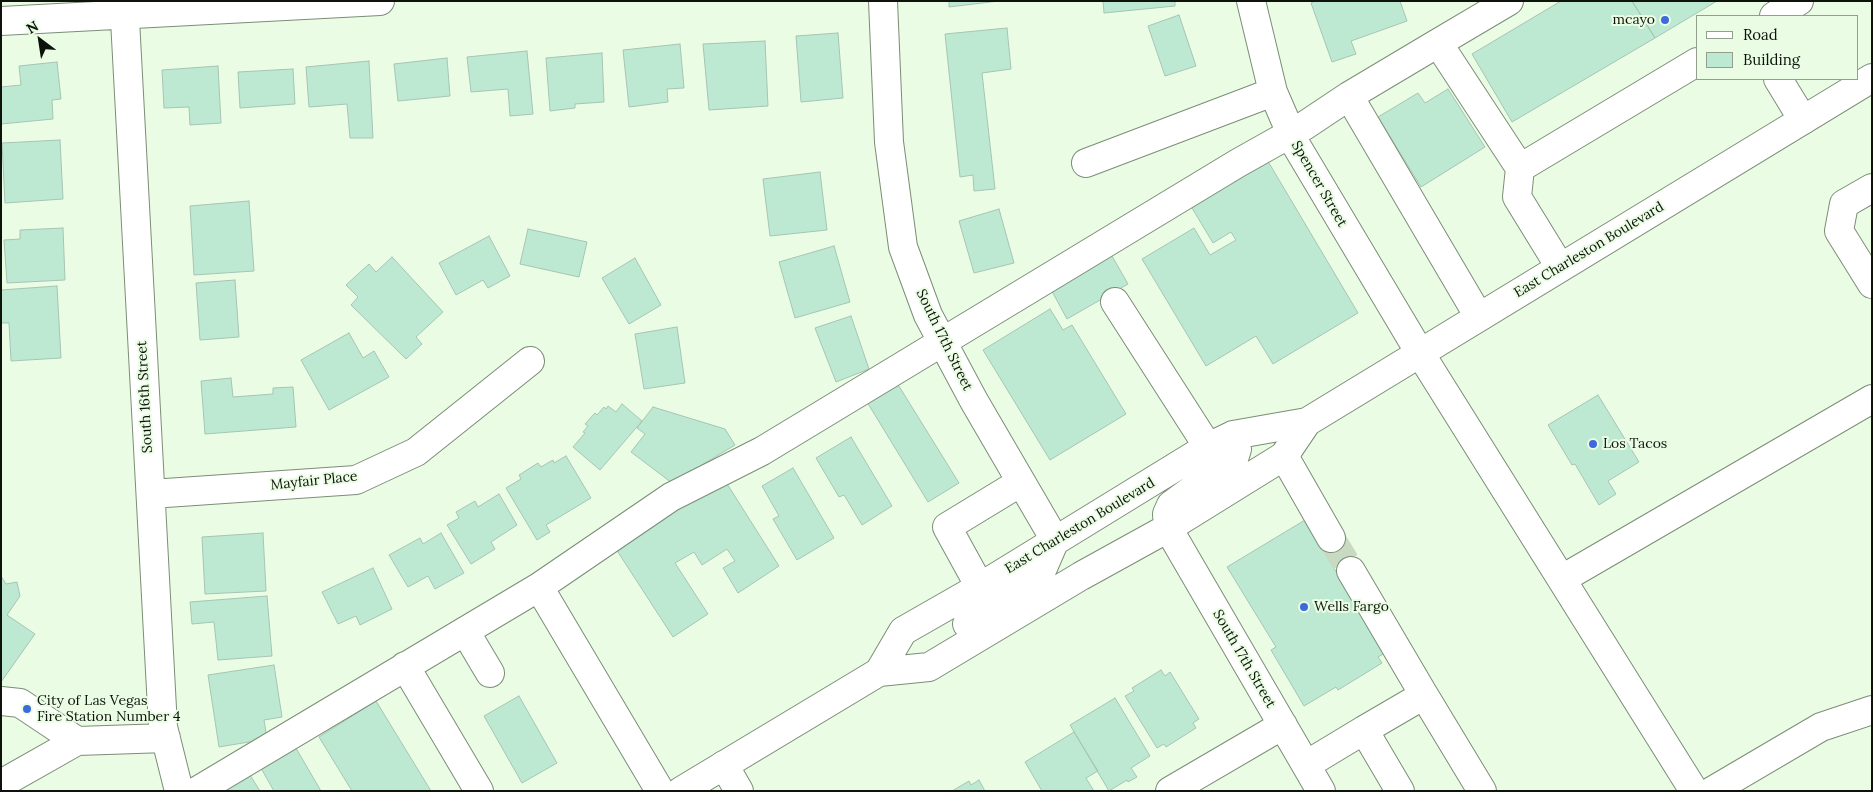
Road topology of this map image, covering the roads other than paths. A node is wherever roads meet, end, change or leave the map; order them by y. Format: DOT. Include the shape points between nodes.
graph roads {
  1 [pos="380,1"];
  2 [pos="883,1"];
  3 [pos="1251,1"];
  4 [pos="1509,1"];
  5 [pos="1799,1"];
  6 [pos="124,8"];
  7 [pos="1776,15"];
  8 [pos="1,21"];
  9 [pos="1438,43"];
  10 [pos="1696,63"];
  11 [pos="1872,78"];
  12 [pos="1779,80"];
  13 [pos="1273,92"];
  14 [pos="1349,96"];
  15 [pos="1803,120"];
  16 [pos="1291,134"];
  17 [pos="1086,163"];
  18 [pos="1520,168"];
  19 [pos="1872,188"];
  20 [pos="1560,267"];
  21 [pos="1872,284"];
  22 [pos="1115,302"];
  23 [pos="1479,317"];
  24 [pos="942,341"];
  25 [pos="1420,353"];
  26 [pos="530,361"];
  27 [pos="1872,399"];
  28 [pos="1307,422"];
  29 [pos="1233,435"];
  30 [pos="1208,447"];
  31 [pos="1284,456"];
  32 [pos="1021,482"];
  33 [pos="151,494"];
  34 [pos="1168,528"];
  35 [pos="1331,538"];
  36 [pos="1055,540"];
  37 [pos="1351,571"];
  38 [pos="1562,579"];
  39 [pos="539,587"];
  40 [pos="980,587"];
  41 [pos="465,631"];
  42 [pos="405,666"];
  43 [pos="928,667"];
  44 [pos="879,672"];
  45 [pos="490,673"];
  46 [pos="1424,695"];
  47 [pos="1,701"];
  48 [pos="1872,710"];
  49 [pos="1283,725"];
  50 [pos="1364,730"];
  51 [pos="166,738"];
  52 [pos="77,741"];
  53 [pos="724,765"];
  54 [pos="1306,765"];
  55 [pos="1,784"];
  56 [pos="179,791"];
  57 [pos="197,791"];
  58 [pos="479,791"];
  59 [pos="660,791"];
  60 [pos="681,791"];
  61 [pos="739,791"];
  62 [pos="1170,791"];
  63 [pos="1321,791"];
  64 [pos="1400,791"];
  65 [pos="1482,791"];
  66 [pos="1694,791"];
  67 [pos="1712,791"];
  1 -- 6 [label="street"];
  2 -- 24 [label="street, South 17th Street" via="889,142 903,247 928,315"];
  3 -- 13 [label="street, Spencer Street"];
  4 -- 9 [label="street"];
  5 -- 7 [label="street"];
  6 -- 8 [label="street"];
  6 -- 33 [label="street, South 16th Street"];
  9 -- 14 [label="street"];
  9 -- 18 [label="street"];
  10 -- 18 [label="street"];
  11 -- 15 [label="street, East Charleston Boulevard"];
  12 -- 15 [label="street"];
  13 -- 16 [label="street, Spencer Street"];
  13 -- 17 [label="street"];
  14 -- 16 [label="street"];
  14 -- 23 [label="street"];
  15 -- 20 [label="street, East Charleston Boulevard"];
  16 -- 24 [label="street"];
  16 -- 25 [label="street, Spencer Street"];
  18 -- 20 [label="street" via="1517,197"];
  19 -- 21 [label="street" via="1844,204 1839,231"];
  20 -- 23 [label="street, East Charleston Boulevard"];
  22 -- 30 [label="street"];
  23 -- 25 [label="street, East Charleston Boulevard"];
  24 -- 32 [label="street, South 17th Street"];
  24 -- 39 [label="street" via="762,451 671,497"];
  25 -- 28 [label="street, East Charleston Boulevard"];
  25 -- 38 [label="street, Spencer Street"];
  26 -- 33 [label="street, Mayfair Place" via="416,452 356,480"];
  27 -- 38 [label="street"];
  28 -- 29 [label="street, East Charleston Boulevard"];
  28 -- 31 [label="street, East Charleston Boulevard"];
  29 -- 30 [label="street, East Charleston Boulevard"];
  29 -- 34 [label="street" via="1237,449 1234,458 1171,505 1167,514"];
  30 -- 36 [label="street, East Charleston Boulevard"];
  31 -- 34 [label="street, East Charleston Boulevard"];
  31 -- 35 [label="street"];
  32 -- 36 [label="street, South 17th Street"];
  32 -- 40 [label="street" via="947,527"];
  33 -- 51 [label="street, South 16th Street"];
  34 -- 43 [label="street, East Charleston Boulevard"];
  34 -- 49 [label="street, South 17th Street"];
  36 -- 40 [label="street, East Charleston Boulevard"];
  36 -- 43 [label="street" via="1039,577 934,645"];
  37 -- 46 [label="street"];
  38 -- 66 [label="street, Spencer Street"];
  39 -- 41 [label="street"];
  39 -- 59 [label="street"];
  40 -- 44 [label="street, East Charleston Boulevard" via="903,632"];
  41 -- 42 [label="street"];
  41 -- 45 [label="street"];
  42 -- 57 [label="street"];
  42 -- 58 [label="street"];
  43 -- 44 [label="street, East Charleston Boulevard"];
  44 -- 53 [label="street, East Charleston Boulevard"];
  46 -- 50 [label="street"];
  46 -- 65 [label="street"];
  47 -- 52 [label="street" via="20,702"];
  48 -- 67 [label="street" via="1821,727"];
  49 -- 54 [label="street, South 17th Street"];
  49 -- 62 [label="street"];
  50 -- 54 [label="street"];
  50 -- 64 [label="street"];
  51 -- 52 [label="street"];
  51 -- 56 [label="street, South 16th Street"];
  52 -- 55 [label="street"];
  53 -- 60 [label="street, East Charleston Boulevard"];
  53 -- 61 [label="street"];
  54 -- 63 [label="street, South 17th Street"];
}
